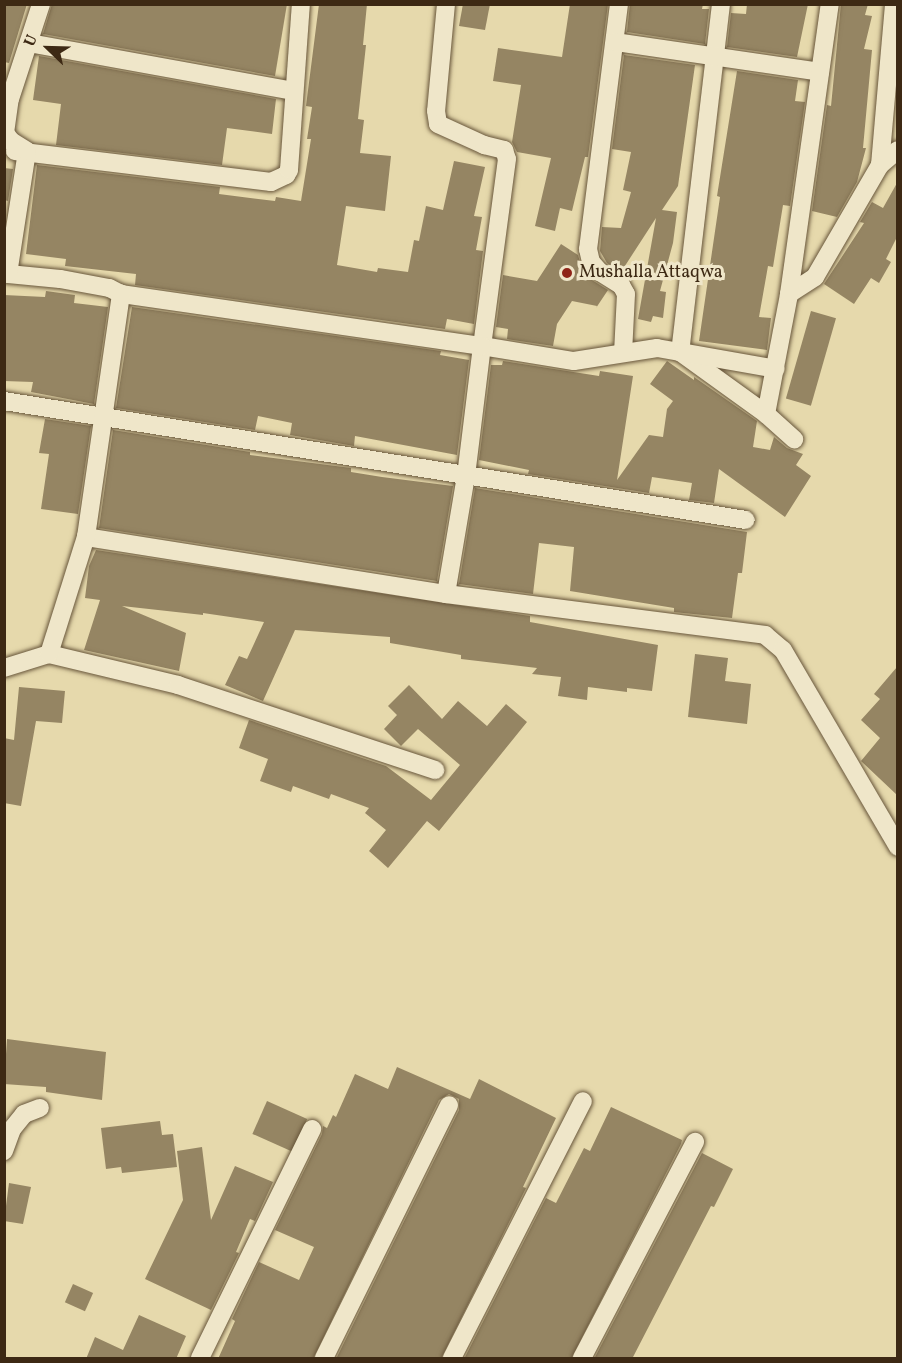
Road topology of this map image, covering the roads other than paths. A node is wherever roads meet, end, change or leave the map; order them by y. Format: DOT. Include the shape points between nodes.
graph roads {
  1 [pos="41,4"];
  2 [pos="301,4"];
  3 [pos="446,4"];
  4 [pos="619,4"];
  5 [pos="721,4"];
  6 [pos="830,4"];
  7 [pos="894,4"];
  8 [pos="615,42"];
  9 [pos="29,43"];
  10 [pos="715,58"];
  11 [pos="820,72"];
  12 [pos="294,91"];
  13 [pos="897,150"];
  14 [pos="4,151"];
  15 [pos="27,151"];
  16 [pos="880,165"];
  17 [pos="6,274"];
  18 [pos="121,294"];
  19 [pos="789,294"];
  20 [pos="482,346"];
  21 [pos="680,352"];
  22 [pos="623,353"];
  23 [pos="776,369"];
  24 [pos="4,401"];
  25 [pos="766,414"];
  26 [pos="101,418"];
  27 [pos="794,439"];
  28 [pos="466,476"];
  29 [pos="747,520"];
  30 [pos="86,537"];
  31 [pos="446,594"];
  32 [pos="49,654"];
  33 [pos="4,668"];
  34 [pos="435,770"];
  35 [pos="897,847"];
  36 [pos="583,1101"];
  37 [pos="449,1105"];
  38 [pos="40,1108"];
  39 [pos="312,1129"];
  40 [pos="695,1142"];
  41 [pos="4,1151"];
  42 [pos="200,1359"];
  43 [pos="324,1359"];
  44 [pos="452,1359"];
  45 [pos="582,1359"];
  1 -- 9 [label="street"];
  2 -- 12 [label="street"];
  3 -- 20 [label="street" via="438,124 504,150 507,159"];
  4 -- 8 [label="street"];
  5 -- 10 [label="street"];
  6 -- 11 [label="street"];
  7 -- 16 [label="street"];
  8 -- 10 [label="street"];
  8 -- 22 [label="street" via="588,249 591,262 621,285 626,294"];
  9 -- 12 [label="street"];
  9 -- 15 [label="street" via="10,99 5,133"];
  10 -- 11 [label="street"];
  10 -- 21 [label="street"];
  11 -- 19 [label="street"];
  12 -- 15 [label="street" via="289,170 271,182"];
  13 -- 16 [label="street"];
  14 -- 15 [label="street"];
  15 -- 17 [label="street"];
  16 -- 19 [label="street" via="815,277"];
  17 -- 18 [label="street" via="60,279"];
  18 -- 20 [label="street"];
  18 -- 26 [label="street"];
  19 -- 23 [label="street"];
  20 -- 22 [label="street" via="574,361"];
  20 -- 28 [label="street"];
  21 -- 22 [label="street" via="657,348"];
  21 -- 23 [label="street"];
  21 -- 25 [label="street"];
  23 -- 25 [label="street"];
  24 -- 26 [label="street"];
  25 -- 27 [label="street"];
  26 -- 28 [label="street"];
  26 -- 30 [label="street"];
  28 -- 29 [label="street"];
  28 -- 31 [label="street"];
  30 -- 31 [label="street"];
  30 -- 32 [label="street"];
  31 -- 35 [label="street" via="765,635 783,650"];
  32 -- 33 [label="street"];
  32 -- 34 [label="street" via="178,685"];
  36 -- 44 [label="street"];
  37 -- 43 [label="street"];
  38 -- 41 [label="street" via="24,1114 12,1129"];
  39 -- 42 [label="street"];
  40 -- 45 [label="street"];
}
